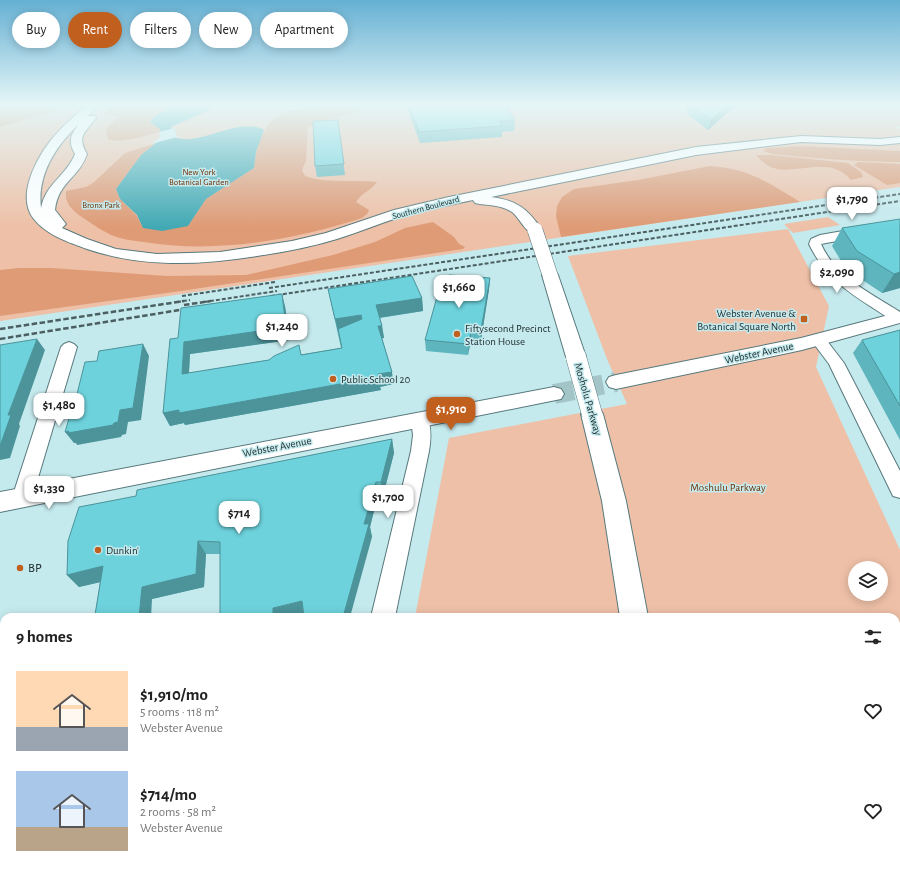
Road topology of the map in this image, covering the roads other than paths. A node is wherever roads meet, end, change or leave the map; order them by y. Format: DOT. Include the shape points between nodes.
graph roads {
  1 [pos="52,146"];
  2 [pos="740,146"];
  3 [pos="858,146"];
  4 [pos="76,148"];
  5 [pos="900,148"];
  6 [pos="44,161"];
  7 [pos="527,196"];
  8 [pos="459,199"];
  9 [pos="900,225"];
  10 [pos="535,230"];
  11 [pos="74,238"];
  12 [pos="899,318"];
  13 [pos="819,340"];
  14 [pos="68,347"];
  15 [pos="616,382"];
  16 [pos="554,394"];
  17 [pos="420,420"];
  18 [pos="900,490"];
  19 [pos="11,500"];
  20 [pos="384,613"];
  21 [pos="633,613"];
  1 -- 6 [label="main road, Southern Boulevard"];
  2 -- 7 [label="main road, Southern Boulevard" via="672,154"];
  3 -- 5 [label="main road, Southern Boulevard"];
  4 -- 6 [label="main road" via="74,157 59,164 48,164"];
  4 -- 11 [label="main road, Southern Boulevard" via="80,154 78,161 52,191 48,207 49,214"];
  6 -- 11 [label="main road, Southern Boulevard" via="34,187 34,207 49,227"];
  7 -- 8 [label="main road, Southern Boulevard"];
  7 -- 10 [label="main road, Mosholu Parkway"];
  8 -- 10 [label="main road" via="506,203 524,215"];
  8 -- 11 [label="main road, Southern Boulevard" via="400,213 313,242 220,258 145,258 105,250"];
  9 -- 12 [label="street" via="815,242 827,266 835,275"];
  10 -- 21 [label="main road, Mosholu Parkway, bridge" via="592,414 614,501"];
  12 -- 13 [label="main road, Webster Avenue"];
  13 -- 15 [label="main road, Webster Avenue"];
  13 -- 18 [label="street" via="836,363"];
  14 -- 19 [label="street"];
  16 -- 17 [label="main road, Webster Avenue"];
  17 -- 19 [label="main road, Webster Avenue"];
  17 -- 20 [label="street" via="420,451"];
}
